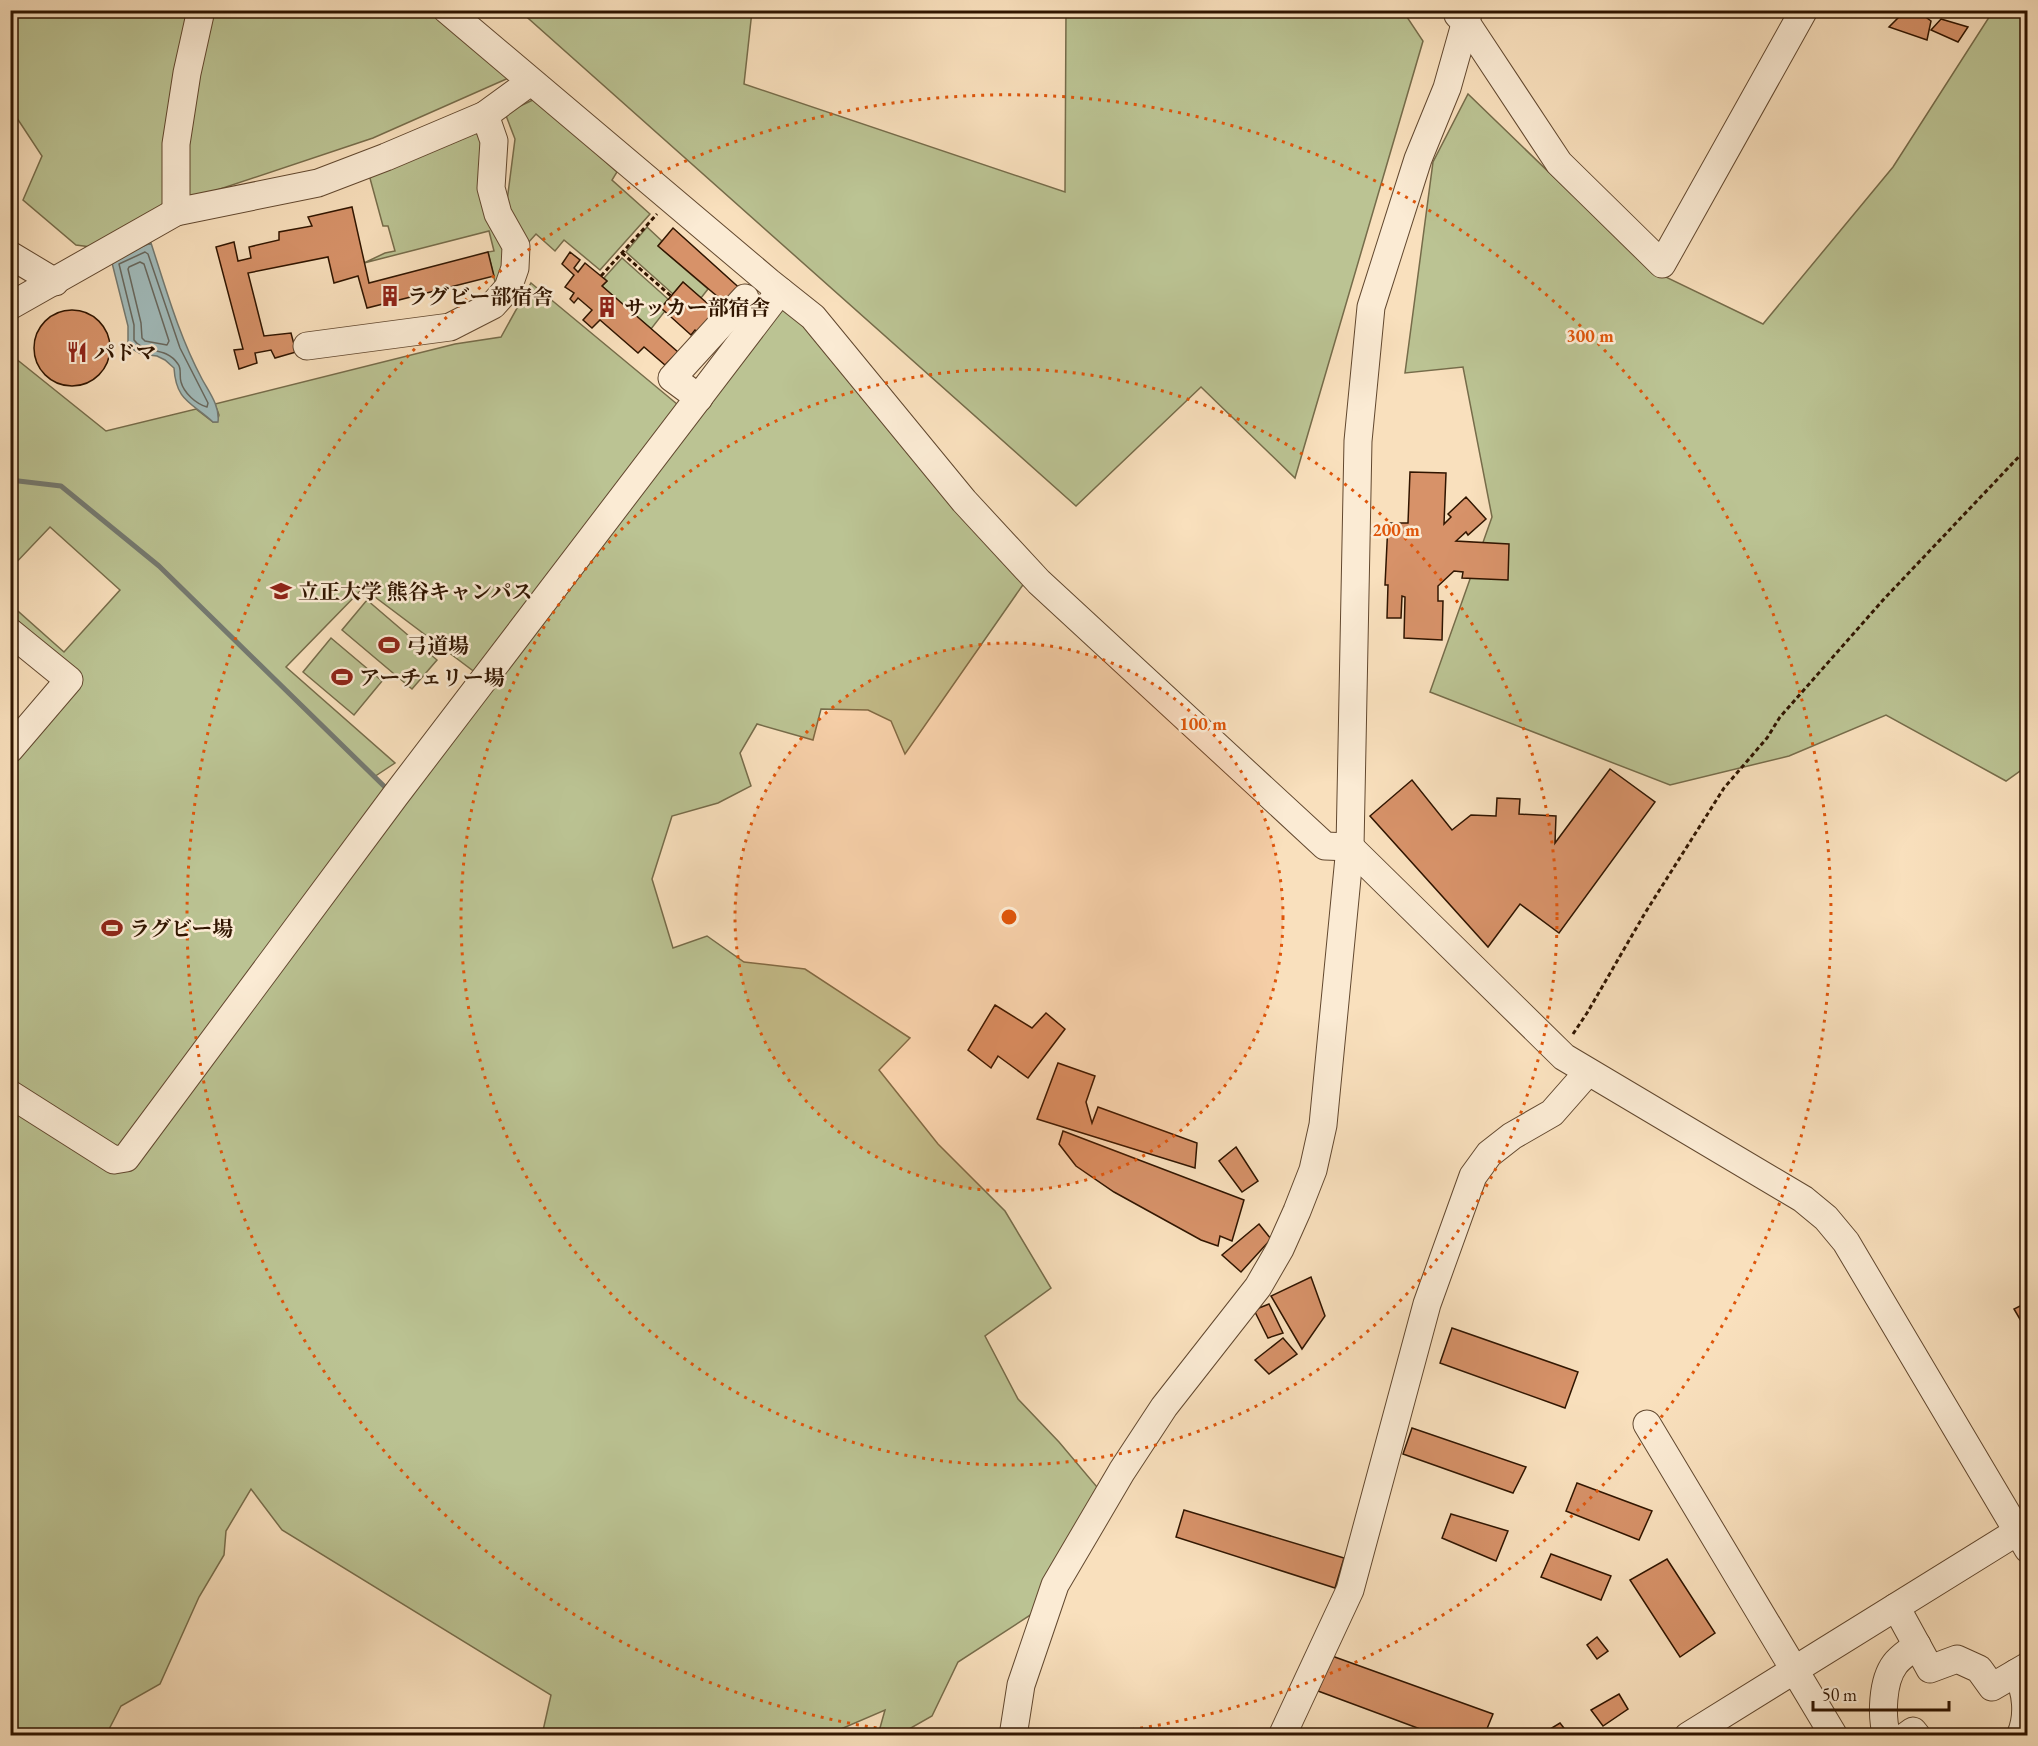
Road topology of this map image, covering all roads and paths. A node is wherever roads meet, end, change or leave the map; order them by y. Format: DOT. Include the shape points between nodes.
graph roads {
  1 [pos="201,10"];
  2 [pos="447,10"];
  3 [pos="1803,10"];
  4 [pos="1463,15"];
  5 [pos="530,82"];
  6 [pos="485,115"];
  7 [pos="176,212"];
  8 [pos="658,213"];
  9 [pos="622,253"];
  10 [pos="10,255"];
  11 [pos="601,276"];
  12 [pos="55,282"];
  13 [pos="780,291"];
  14 [pos="670,296"];
  15 [pos="745,298"];
  16 [pos="10,306"];
  17 [pos="307,346"];
  18 [pos="699,398"];
  19 [pos="2028,447"];
  20 [pos="10,632"];
  21 [pos="10,749"];
  22 [pos="1350,847"];
  23 [pos="1576,1064"];
  24 [pos="10,1094"];
  25 [pos="1647,1424"];
  26 [pos="2024,1535"];
  27 [pos="1896,1607"];
  28 [pos="1917,1645"];
  29 [pos="1795,1669"];
  30 [pos="2022,1670"];
  31 [pos="1013,1736"];
  32 [pos="1282,1736"];
  33 [pos="1688,1736"];
  34 [pos="1834,1736"];
  35 [pos="1887,1736"];
  36 [pos="1906,1736"];
  37 [pos="1917,1736"];
  38 [pos="2020,1736"];
  1 -- 7 [label="street" via="176,144"];
  2 -- 5 [label="street"];
  3 -- 4 [label="street" via="1662,264 1559,163"];
  4 -- 22 [label="street" via="1447,88 1418,159 1371,307 1358,441"];
  5 -- 6 [label="street"];
  5 -- 13 [label="street"];
  6 -- 7 [label="street" via="318,183"];
  6 -- 17 [label="street" via="494,141 491,188 498,214 516,246 515,268 508,288 493,304 450,327"];
  7 -- 12 [label="street"];
  8 -- 9 [label="path"];
  9 -- 11 [label="path"];
  9 -- 14 [label="path"];
  10 -- 12 [label="street"];
  12 -- 16 [label="street"];
  13 -- 18 [label="street"];
  13 -- 22 [label="street" via="813,317 963,501 1039,582 1325,846"];
  15 -- 18 [label="street" via="672,378"];
  18 -- 24 [label="street" via="395,796 126,1158 114,1160"];
  19 -- 23 [label="path" via="1877,607 1780,717 1724,788 1581,1020"];
  20 -- 21 [label="street" via="69,680"];
  22 -- 23 [label="street"];
  22 -- 31 [label="street" via="1323,1125 1313,1170 1280,1249 1258,1287 1164,1407 1055,1585 1022,1684"];
  23 -- 26 [label="street" via="1764,1174 1826,1218 1846,1242"];
  23 -- 32 [label="street" via="1552,1113 1489,1154 1473,1176 1427,1304 1350,1590"];
  25 -- 29 [label="street"];
  26 -- 27 [label="street"];
  27 -- 28 [label="street"];
  27 -- 29 [label="street"];
  28 -- 30 [label="street" via="1930,1669 1957,1659 1979,1669 1992,1687"];
  28 -- 35 [label="street" via="1894,1665 1883,1697"];
  29 -- 33 [label="street"];
  29 -- 34 [label="street"];
  30 -- 38 [label="street" via="2026,1707"];
  36 -- 37 [label="street" via="1913,1731"];
}
